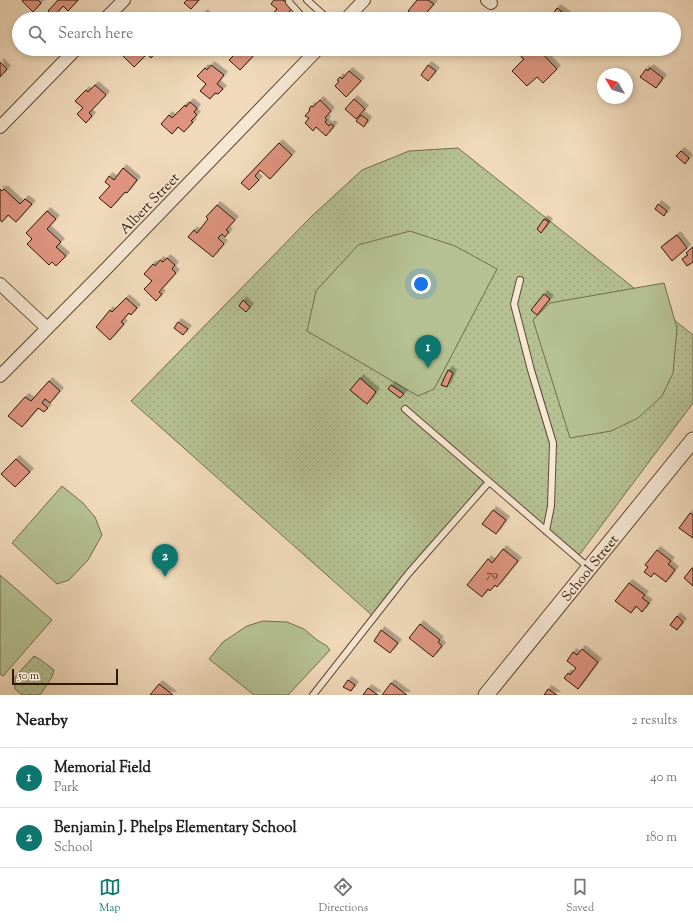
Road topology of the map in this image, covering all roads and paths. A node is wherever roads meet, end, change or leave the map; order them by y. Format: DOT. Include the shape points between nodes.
graph roads {
  1 [pos="124,0"];
  2 [pos="289,0"];
  3 [pos="307,0"];
  4 [pos="364,0"];
  5 [pos="112,12"];
  6 [pos="298,12"];
  7 [pos="320,12"];
  8 [pos="353,12"];
  9 [pos="69,56"];
  10 [pos="311,56"];
  11 [pos="0,127"];
  12 [pos="520,280"];
  13 [pos="0,284"];
  14 [pos="47,328"];
  15 [pos="0,376"];
  16 [pos="405,409"];
  17 [pos="693,440"];
  18 [pos="489,482"];
  19 [pos="546,531"];
  20 [pos="589,568"];
  21 [pos="313,695"];
  22 [pos="486,695"];
  1 -- 5 [label="street"];
  2 -- 6 [label="lane"];
  3 -- 7 [label="lane"];
  4 -- 8 [label="street"];
  9 -- 11 [label="street"];
  10 -- 14 [label="street, Albert Street"];
  12 -- 19 [label="lane" via="514,304 553,443 551,506"];
  13 -- 14 [label="street"];
  14 -- 15 [label="street, Albert Street"];
  16 -- 18 [label="lane"];
  17 -- 20 [label="street, School Street"];
  18 -- 19 [label="lane"];
  18 -- 21 [label="lane" via="408,574"];
  19 -- 20 [label="lane"];
  20 -- 22 [label="street, School Street"];
}
